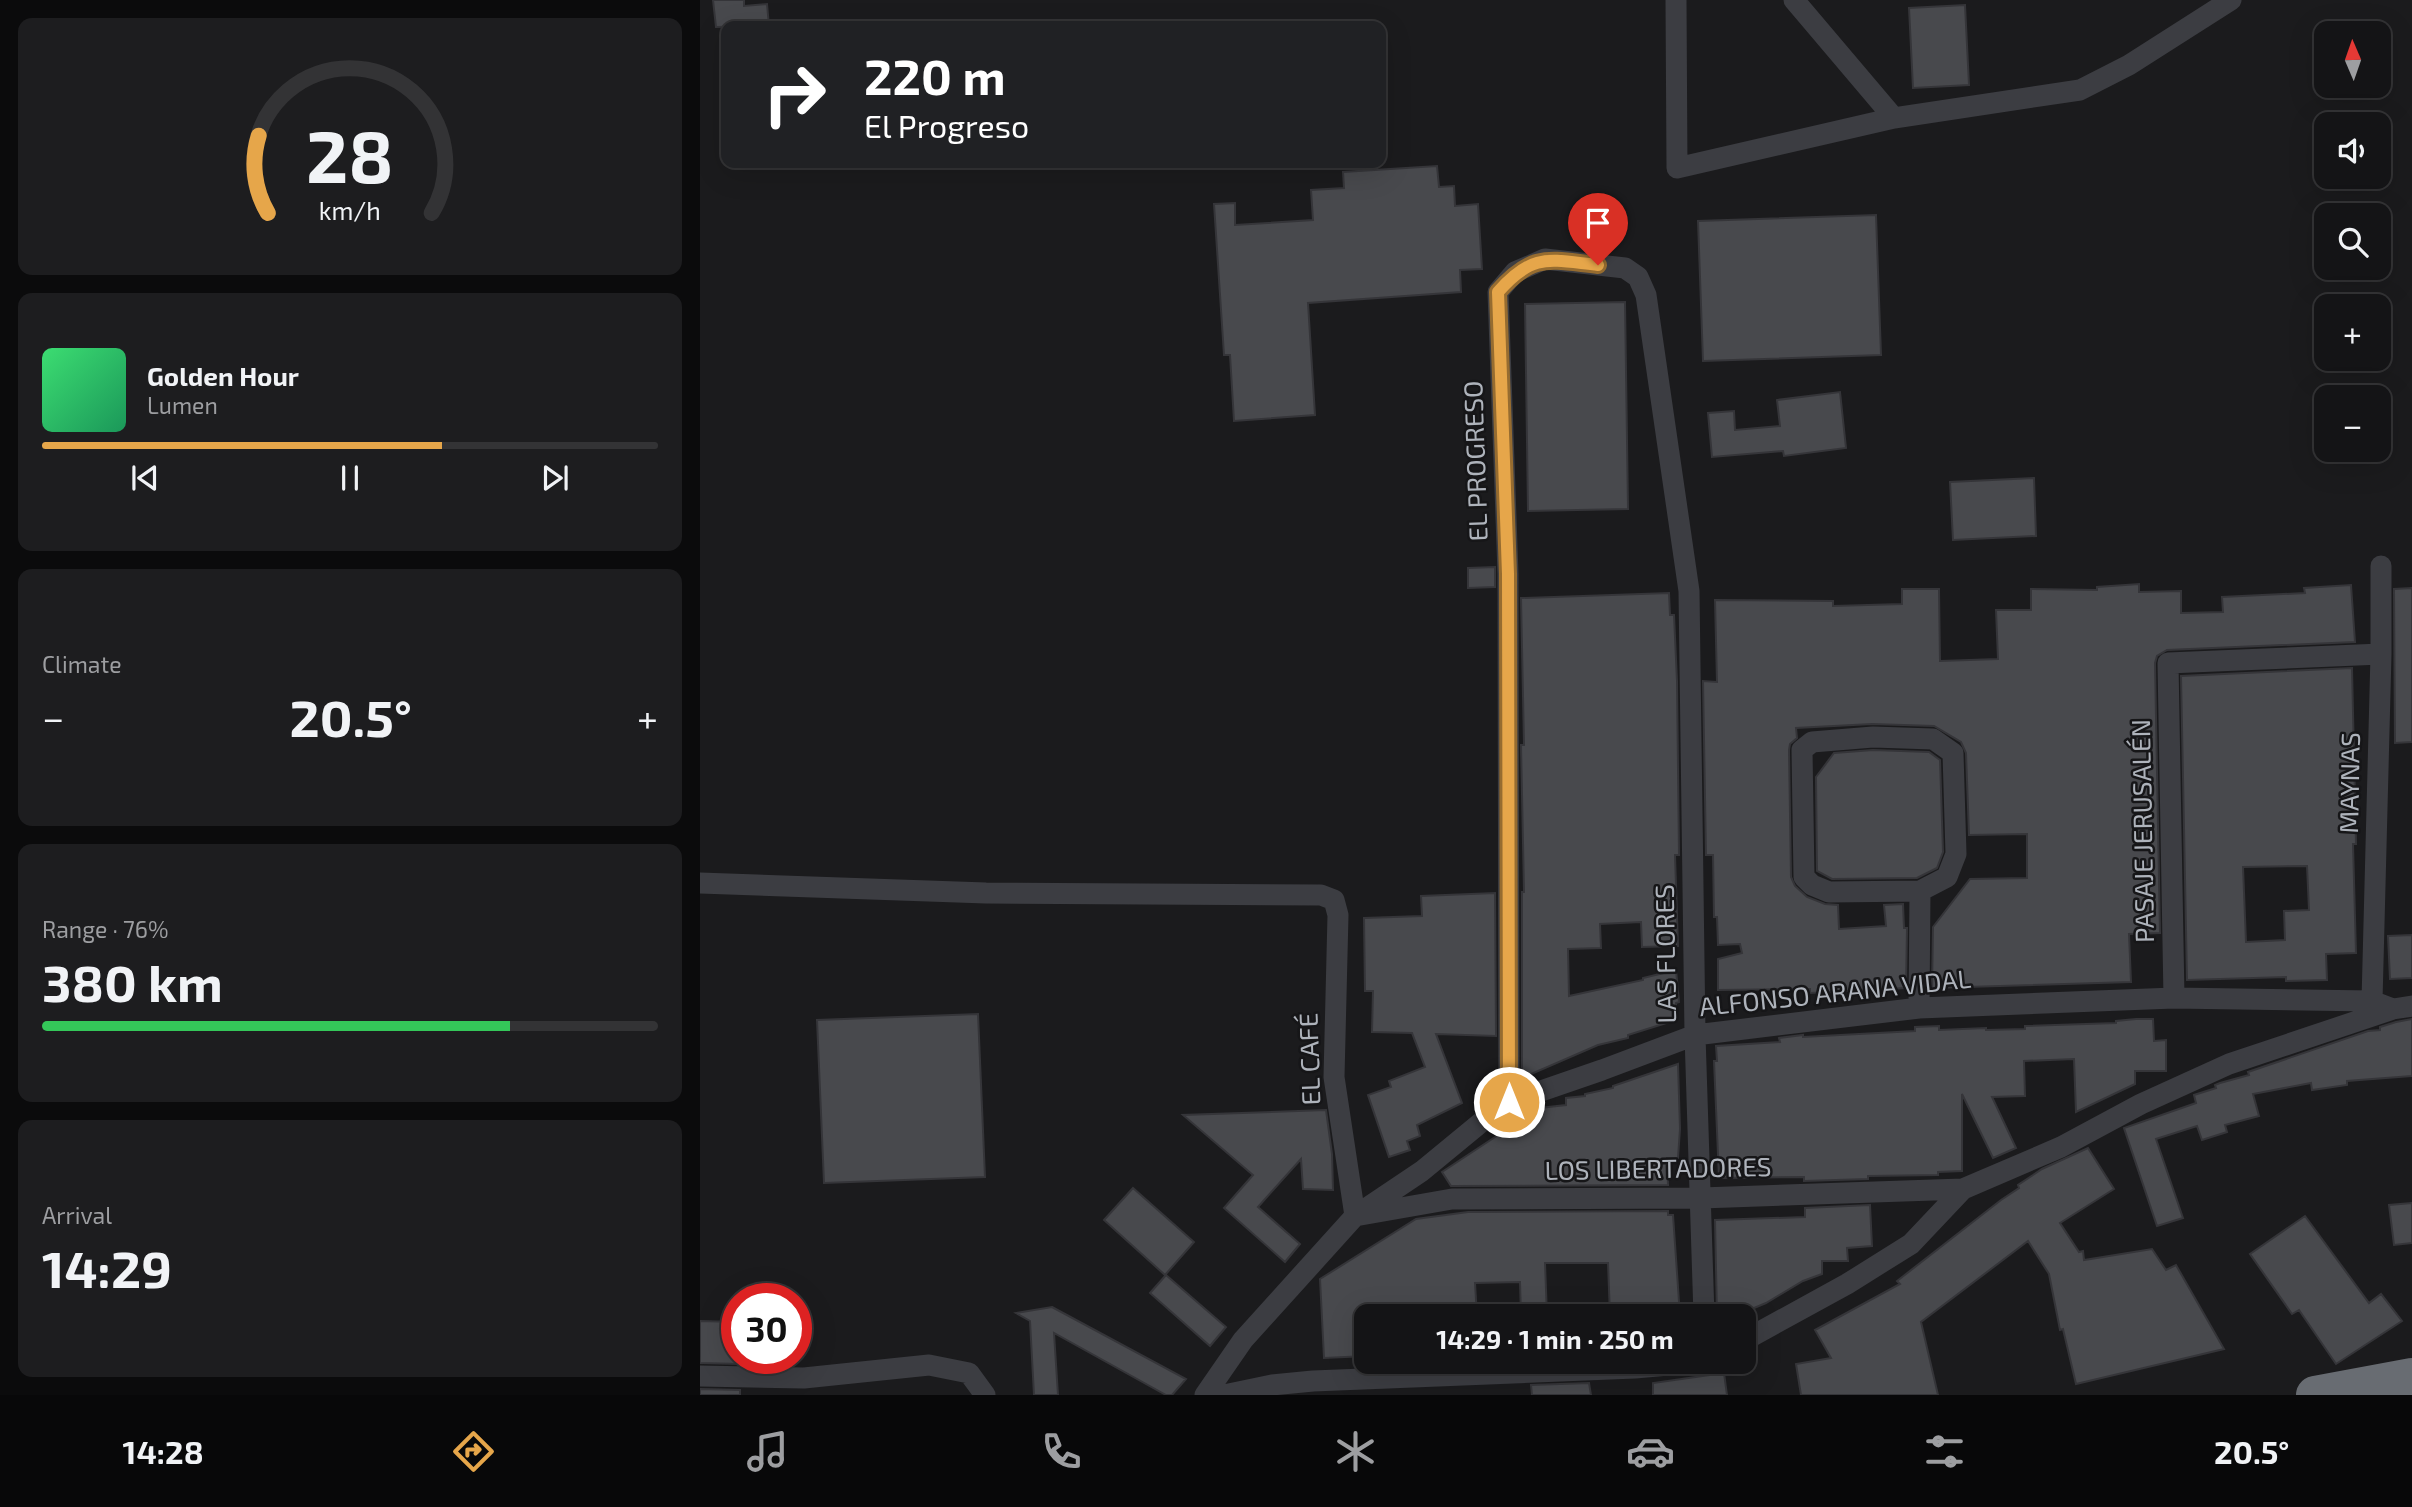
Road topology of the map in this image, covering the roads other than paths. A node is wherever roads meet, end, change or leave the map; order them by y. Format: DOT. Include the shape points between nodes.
graph roads {
  1 [pos="1676,0"];
  2 [pos="1794,0"];
  3 [pos="2231,0"];
  4 [pos="1894,118"];
  5 [pos="2381,566"];
  6 [pos="1689,591"];
  7 [pos="2381,654"];
  8 [pos="700,883"];
  9 [pos="1920,891"];
  10 [pos="2174,998"];
  11 [pos="2372,1001"];
  12 [pos="1919,1008"];
  13 [pos="2402,1008"];
  14 [pos="1695,1035"];
  15 [pos="1509,1102"];
  16 [pos="1963,1189"];
  17 [pos="1701,1198"];
  18 [pos="1355,1216"];
  19 [pos="1704,1304"];
  20 [pos="1756,1334"];
  21 [pos="1486,1374"];
  22 [pos="700,1376"];
  23 [pos="2412,1377"];
  24 [pos="985,1395"];
  25 [pos="1205,1395"];
  26 [pos="1224,1395"];
  27 [pos="2315,1395"];
  1 -- 4 [label="street" via="1677,168"];
  2 -- 4 [label="street"];
  3 -- 4 [label="street" via="2129,65 2080,90"];
  5 -- 7 [label="street, MAYNAS"];
  6 -- 14 [label="street, LAS FLORES"];
  6 -- 15 [label="street, EL PROGRESO" via="1646,295 1639,277 1625,268 1545,260 1515,272 1498,292 1508,574"];
  7 -- 10 [label="street, PASAJE JERUSALÉN" via="2168,663"];
  7 -- 11 [label="street, MAYNAS"];
  8 -- 18 [label="street, EL CAFÉ" via="986,893 1321,895 1334,900 1338,915 1334,1077"];
  9 -- 9 [label="street" via="1947,877 1956,854 1953,753 1922,737 1812,742 1802,750 1801,765 1804,877 1829,892"];
  9 -- 12 [label="street"];
  10 -- 11 [label="street, ALFONSO ARANA VIDAL"];
  10 -- 12 [label="street, ALFONSO ARANA VIDAL"];
  11 -- 13 [label="street, ALFONSO ARANA VIDAL"];
  12 -- 14 [label="street, ALFONSO ARANA VIDAL"];
  13 -- 16 [label="street" via="2229,1064 2062,1147"];
  14 -- 15 [label="street, ALFONSO ARANA VIDAL"];
  14 -- 17 [label="street, LAS FLORES"];
  15 -- 18 [label="street, ALFONSO ARANA VIDAL" via="1422,1171"];
  16 -- 17 [label="street, LOS LIBERTADORES"];
  16 -- 20 [label="street" via="1911,1244"];
  17 -- 18 [label="street, LOS LIBERTADORES" via="1452,1199"];
  17 -- 19 [label="street, LAS FLORES"];
  18 -- 25 [label="street, ALFONSO ARANA VIDAL" via="1243,1340"];
  21 -- 26 [label="street" via="1313,1381"];
  22 -- 24 [label="street" via="804,1378 929,1365 969,1373"];
  23 -- 27 [label="highway"];
}
